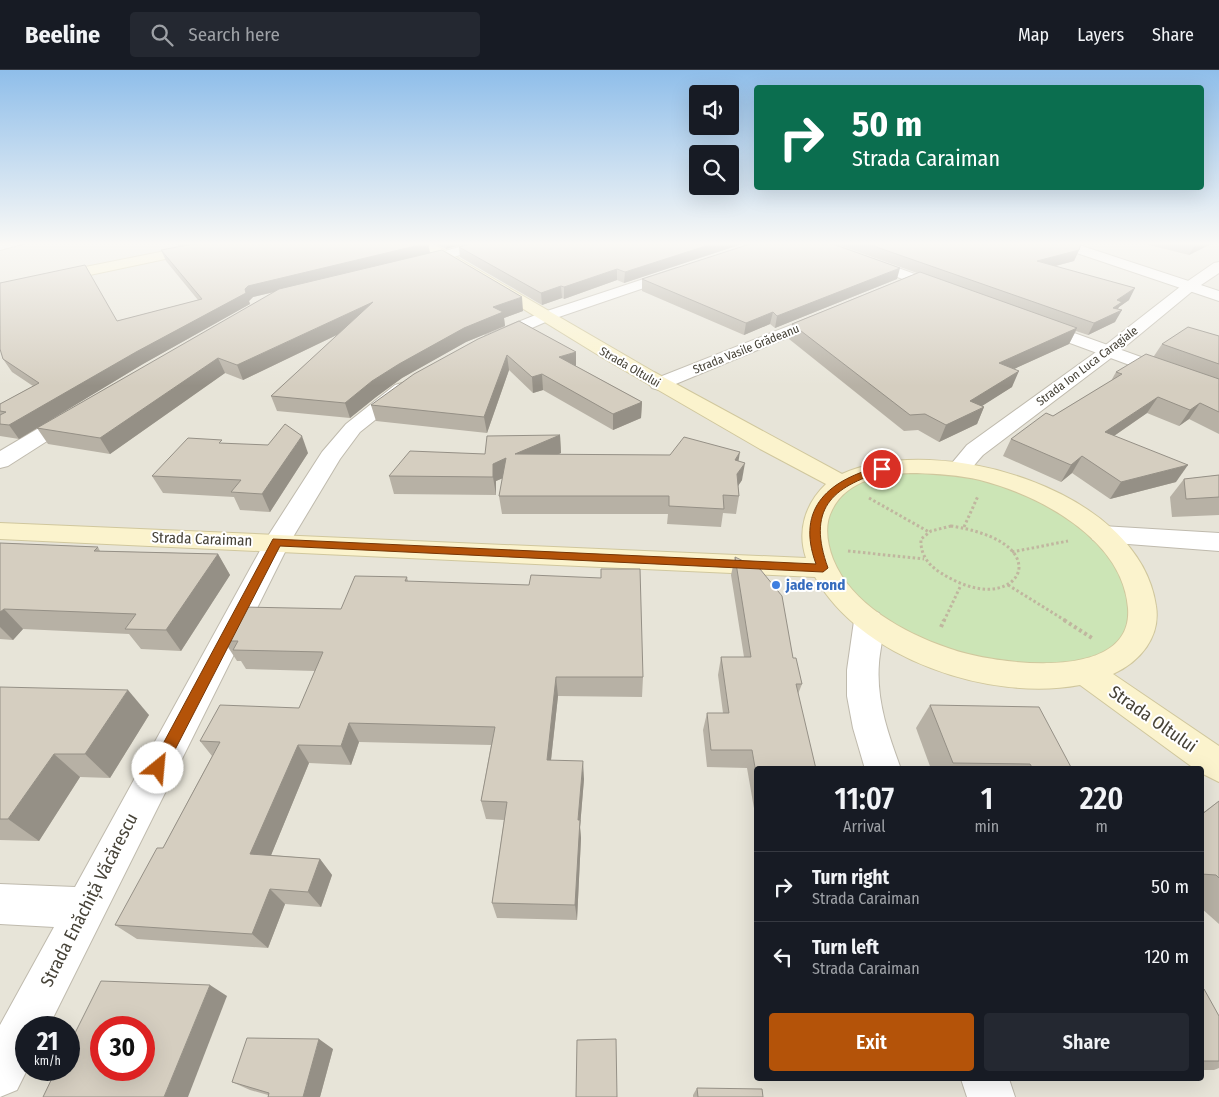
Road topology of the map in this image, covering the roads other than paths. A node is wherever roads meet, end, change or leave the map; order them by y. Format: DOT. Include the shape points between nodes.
graph roads {
  1 [pos="500,291"];
  2 [pos="623,291"];
  3 [pos="948,291"];
  4 [pos="1184,291"];
  5 [pos="1204,291"];
  6 [pos="962,296"];
  7 [pos="1219,296"];
  8 [pos="842,309"];
  9 [pos="544,318"];
  10 [pos="1026,320"];
  11 [pos="472,348"];
  12 [pos="1109,352"];
  13 [pos="416,380"];
  14 [pos="659,384"];
  15 [pos="1219,392"];
  16 [pos="89,407"];
  17 [pos="0,461"];
  18 [pos="958,469"];
  19 [pos="843,484"];
  20 [pos="0,531"];
  21 [pos="1102,534"];
  22 [pos="276,542"];
  23 [pos="1219,542"];
  24 [pos="819,558"];
  25 [pos="869,621"];
  26 [pos="1086,672"];
  27 [pos="882,766"];
  28 [pos="1219,766"];
  29 [pos="0,904"];
  30 [pos="84,908"];
  31 [pos="0,1073"];
  32 [pos="986,1081"];
  33 [pos="991,1097"];
  1 -- 9 [label="main road, Strada Oltului"];
  2 -- 9 [label="street"];
  3 -- 6 [label="street"];
  4 -- 12 [label="street, Strada Ion Luca Caragiale"];
  5 -- 7 [label="street"];
  8 -- 14 [label="street, Strada Vasile Grădeanu"];
  9 -- 11 [label="street"];
  9 -- 14 [label="main road, Strada Oltului"];
  10 -- 12 [label="street"];
  12 -- 15 [label="street"];
  12 -- 18 [label="street, Strada Ion Luca Caragiale" via="975,450"];
  13 -- 22 [label="street, Strada Enăchiță Văcărescu" via="353,428 324,465"];
  14 -- 19 [label="main road, Strada Oltului"];
  16 -- 17 [label="street"];
  18 -- 19 [label="main road" via="932,466 890,468"];
  18 -- 21 [label="main road" via="1021,486 1080,516"];
  19 -- 24 [label="main road" via="826,498 816,517 814,532"];
  20 -- 22 [label="main road, Strada Caraiman"];
  21 -- 23 [label="street"];
  21 -- 26 [label="main road" via="1120,552 1137,579 1144,610 1137,638 1121,656"];
  22 -- 24 [label="main road, Strada Caraiman"];
  22 -- 30 [label="street, Strada Enăchiță Văcărescu"];
  24 -- 25 [label="main road" via="841,596"];
  25 -- 26 [label="main road" via="929,654 993,672 1045,676"];
  25 -- 27 [label="street" via="862,688"];
  26 -- 28 [label="main road, Strada Oltului"];
  29 -- 30 [label="street"];
  30 -- 31 [label="street, Strada Enăchiță Văcărescu"];
  32 -- 33 [label="street"];
}
